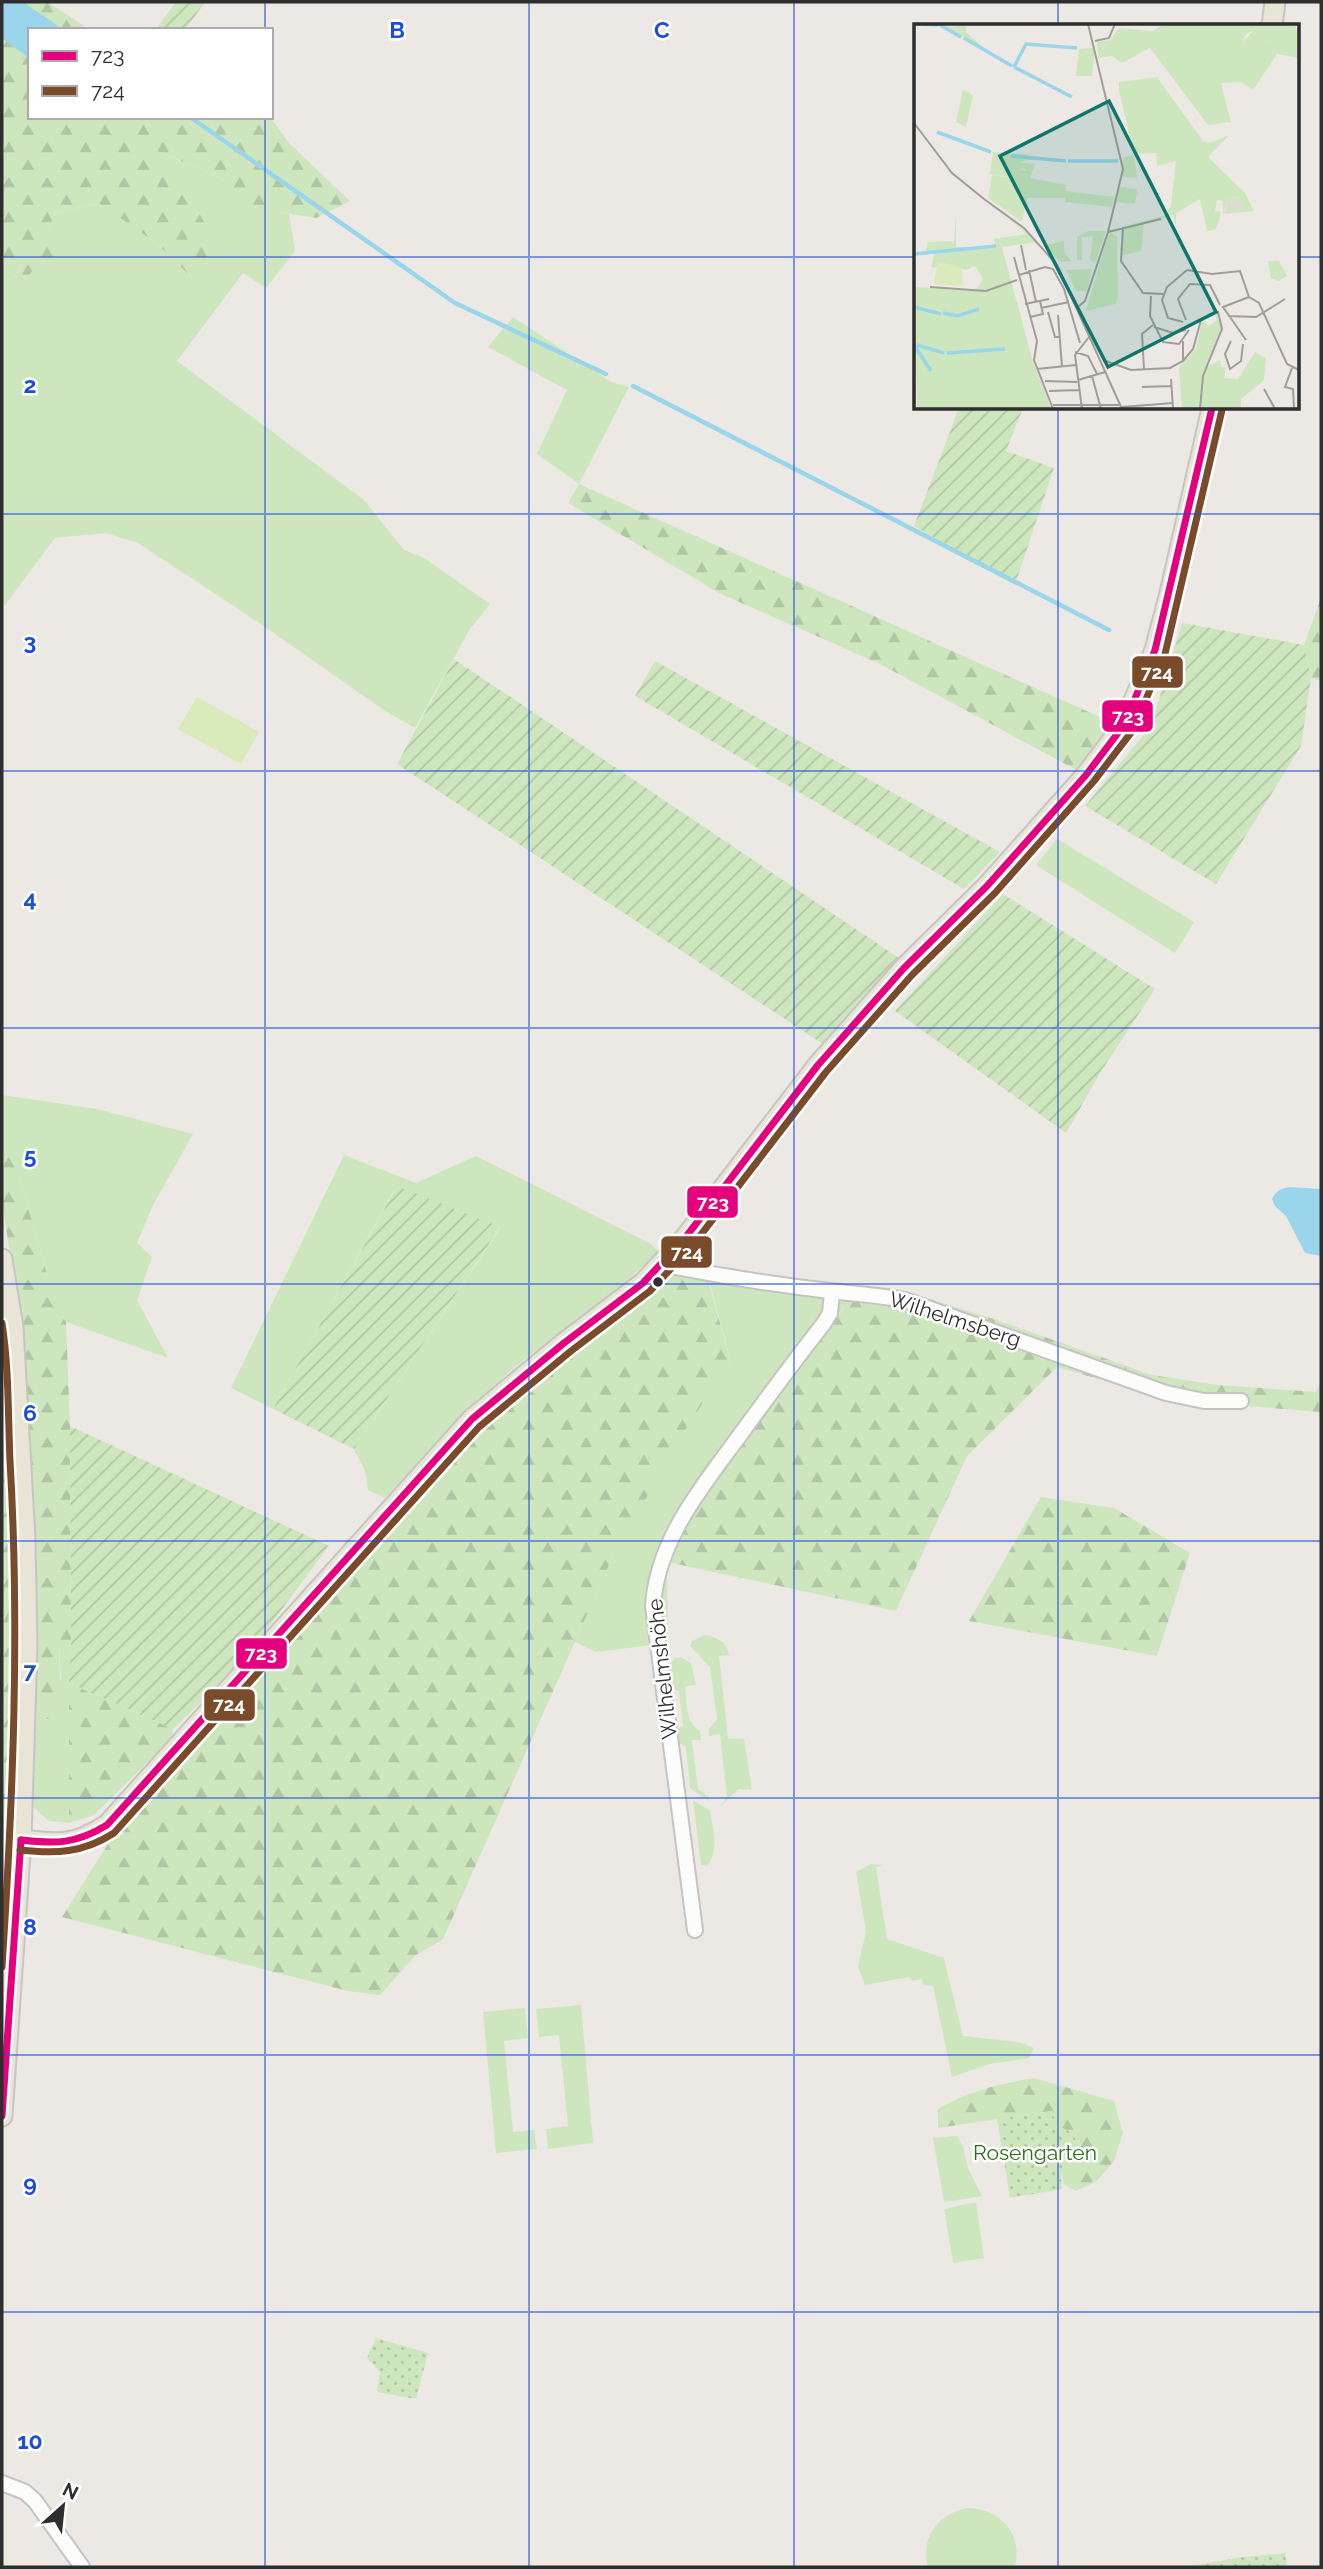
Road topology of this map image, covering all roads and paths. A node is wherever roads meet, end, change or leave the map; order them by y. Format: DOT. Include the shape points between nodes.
graph roads {
  1 [pos="1275,2"];
  2 [pos="1272,24"];
  3 [pos="1212,410"];
  4 [pos="663,1263"];
  5 [pos="3,1264"];
  6 [pos="832,1292"];
  7 [pos="1241,1401"];
  8 [pos="21,1840"];
  9 [pos="695,1930"];
  10 [pos="2,2116"];
  11 [pos="2,2483"];
  12 [pos="82,2567"];
  1 -- 2 [label="main road"];
  3 -- 4 [label="main road" via="1155,650 1124,725 1014,856 904,968 818,1065"];
  4 -- 6 [label="street, Wilhelmsberg"];
  4 -- 8 [label="main road" via="472,1419 107,1825 73,1842"];
  5 -- 8 [label="main road" via="13,1327 25,1539"];
  6 -- 7 [label="street, Wilhelmsberg" via="905,1300 1166,1393 1204,1401"];
  6 -- 9 [label="street, Wilhelmshöhe" via="824,1323 710,1477 667,1546 656,1580 653,1606"];
  8 -- 10 [label="main road"];
  11 -- 12 [label="street" via="35,2501"];
}
